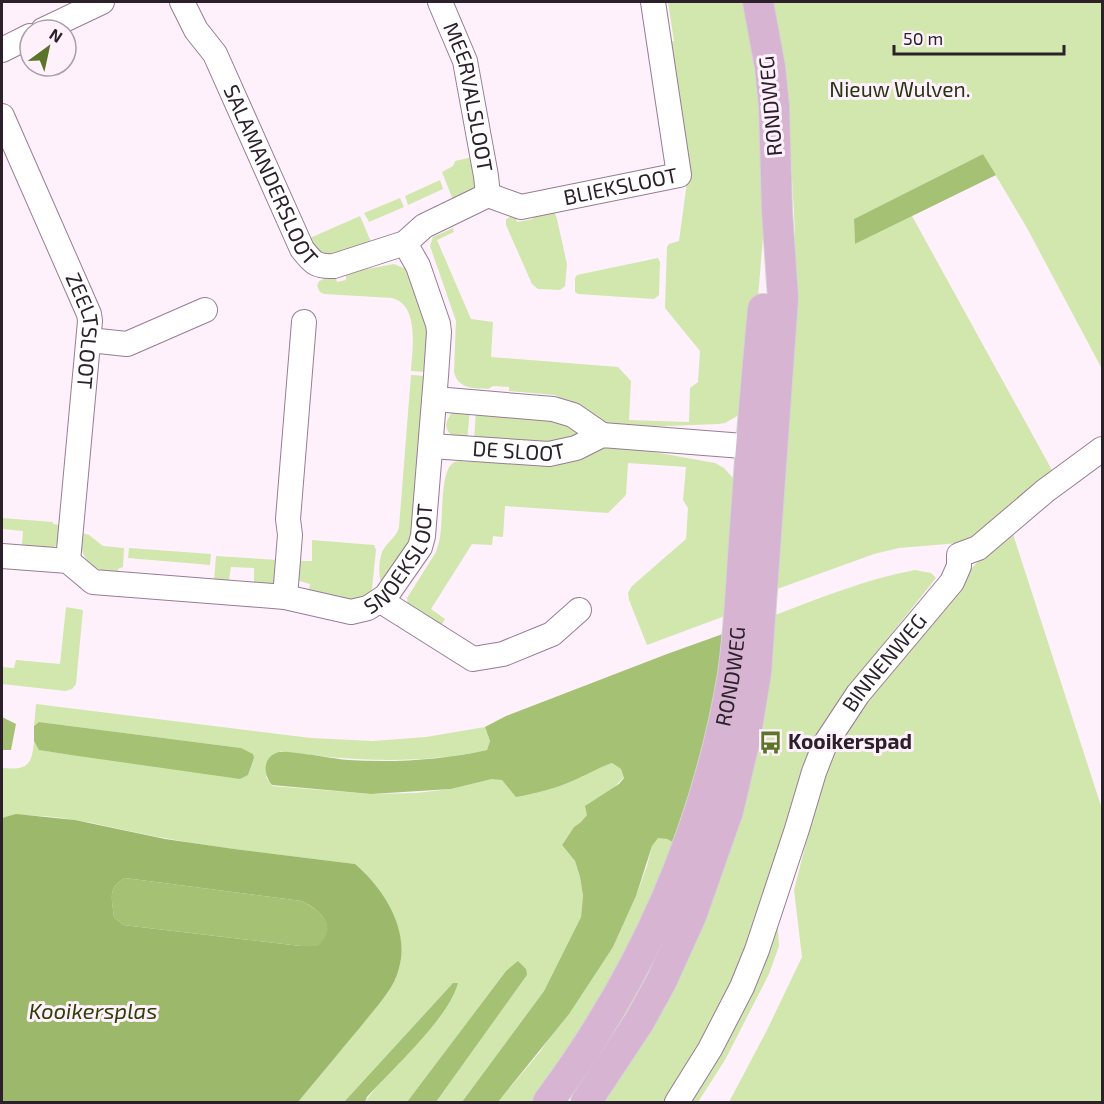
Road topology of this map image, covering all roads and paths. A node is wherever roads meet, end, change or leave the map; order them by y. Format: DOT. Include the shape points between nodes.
graph roads {
  1 [pos="102,2"];
  2 [pos="182,2"];
  3 [pos="440,2"];
  4 [pos="652,2"];
  5 [pos="758,2"];
  6 [pos="68,18"];
  7 [pos="18,42"];
  8 [pos="2,50"];
  9 [pos="2,116"];
  10 [pos="488,195"];
  11 [pos="405,243"];
  12 [pos="205,310"];
  13 [pos="304,322"];
  14 [pos="89,340"];
  15 [pos="435,399"];
  16 [pos="602,435"];
  17 [pos="431,446"];
  18 [pos="762,447"];
  19 [pos="1102,449"];
  20 [pos="2,556"];
  21 [pos="68,561"];
  22 [pos="285,597"];
  23 [pos="381,601"];
  24 [pos="579,610"];
  25 [pos="548,1102"];
  26 [pos="586,1102"];
  27 [pos="677,1102"];
  1 -- 6 [label="street"];
  2 -- 11 [label="street, SALAMANDERSLOOT" via="196,30 215,54 309,258 318,265 334,266"];
  3 -- 10 [label="street, MEERVALSLOOT" via="465,61"];
  4 -- 10 [label="street, BLIEKSLOOT" via="680,175 521,207"];
  5 -- 18 [label="main road, RONDWEG" via="774,106 777,211 764,297"];
  7 -- 8 [label="street"];
  9 -- 14 [label="street, ZEELTSLOOT" via="89,314"];
  10 -- 11 [label="street" via="424,226"];
  11 -- 15 [label="street, SNOEKSLOOT" via="418,266 438,324"];
  12 -- 14 [label="street" via="127,344"];
  13 -- 22 [label="street"];
  14 -- 21 [label="street, ZEELTSLOOT"];
  15 -- 16 [label="street, DE SLOOT" via="553,409 573,416"];
  15 -- 17 [label="street, SNOEKSLOOT"];
  16 -- 17 [label="street, DE SLOOT" via="576,448 549,454"];
  16 -- 18 [label="street, DE SLOOT"];
  17 -- 23 [label="street, SNOEKSLOOT" via="420,547"];
  18 -- 25 [label="main road, RONDWEG" via="733,672 709,784 674,881 631,974 592,1041"];
  18 -- 26 [label="main road, RONDWEG" via="756,673 728,811 691,916 661,982"];
  19 -- 27 [label="street, BINNENWEG" via="978,548 959,555 952,582 833,729 819,757 742,987"];
  20 -- 21 [label="street"];
  21 -- 22 [label="street, SNOEKSLOOT" via="93,582"];
  22 -- 23 [label="street, SNOEKSLOOT" via="351,612"];
  23 -- 24 [label="street" via="473,660 503,654 552,634"];
}
